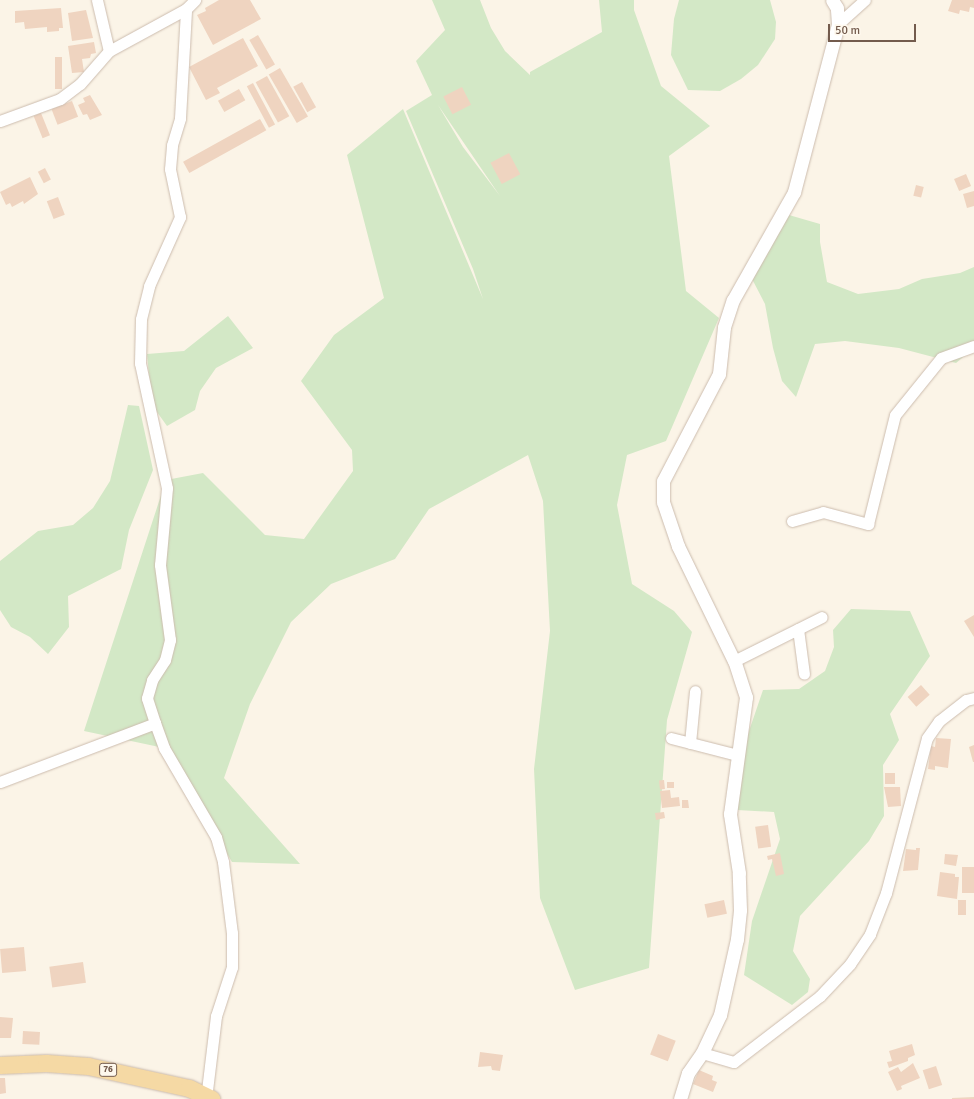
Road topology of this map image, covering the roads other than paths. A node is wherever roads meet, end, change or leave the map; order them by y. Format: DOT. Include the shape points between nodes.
graph roads {
  1 [pos="97,0"];
  2 [pos="195,0"];
  3 [pos="832,0"];
  4 [pos="865,0"];
  5 [pos="186,9"];
  6 [pos="838,24"];
  7 [pos="109,51"];
  8 [pos="0,121"];
  9 [pos="974,346"];
  10 [pos="792,521"];
  11 [pos="822,617"];
  12 [pos="798,629"];
  13 [pos="734,661"];
  14 [pos="804,674"];
  15 [pos="695,691"];
  16 [pos="974,698"];
  17 [pos="156,723"];
  18 [pos="671,738"];
  19 [pos="690,743"];
  20 [pos="737,755"];
  21 [pos="0,782"];
  22 [pos="702,1053"];
  23 [pos="0,1065"];
  24 [pos="208,1098"];
  25 [pos="680,1099"];
  1 -- 7 [label="street"];
  2 -- 5 [label="street"];
  3 -- 6 [label="street"];
  4 -- 6 [label="street"];
  5 -- 7 [label="street"];
  5 -- 17 [label="street" via="180,118 172,145 170,169 180,217 149,286 141,319 140,363 167,488 160,565 170,640 165,660 152,680 147,698"];
  6 -- 13 [label="street" via="794,192 732,300 724,327 719,374 663,481 663,502 678,546"];
  7 -- 8 [label="street" via="80,84 60,99"];
  9 -- 10 [label="street" via="941,358 895,415 868,524 823,512"];
  11 -- 12 [label="street"];
  12 -- 13 [label="street"];
  12 -- 14 [label="street"];
  13 -- 20 [label="street" via="746,697"];
  15 -- 19 [label="street"];
  16 -- 22 [label="street" via="966,700 939,721 927,738 886,893 870,934 850,964 820,996 734,1062"];
  17 -- 21 [label="street"];
  17 -- 24 [label="street" via="164,748 216,837 223,862 232,933 232,967 216,1016"];
  18 -- 19 [label="street"];
  19 -- 20 [label="street"];
  20 -- 22 [label="street" via="730,814 739,873 740,910 737,939 720,1015"];
  22 -- 25 [label="street" via="688,1072"];
  23 -- 24 [label="main road, 76" via="46,1063 88,1066 176,1085"];
}
